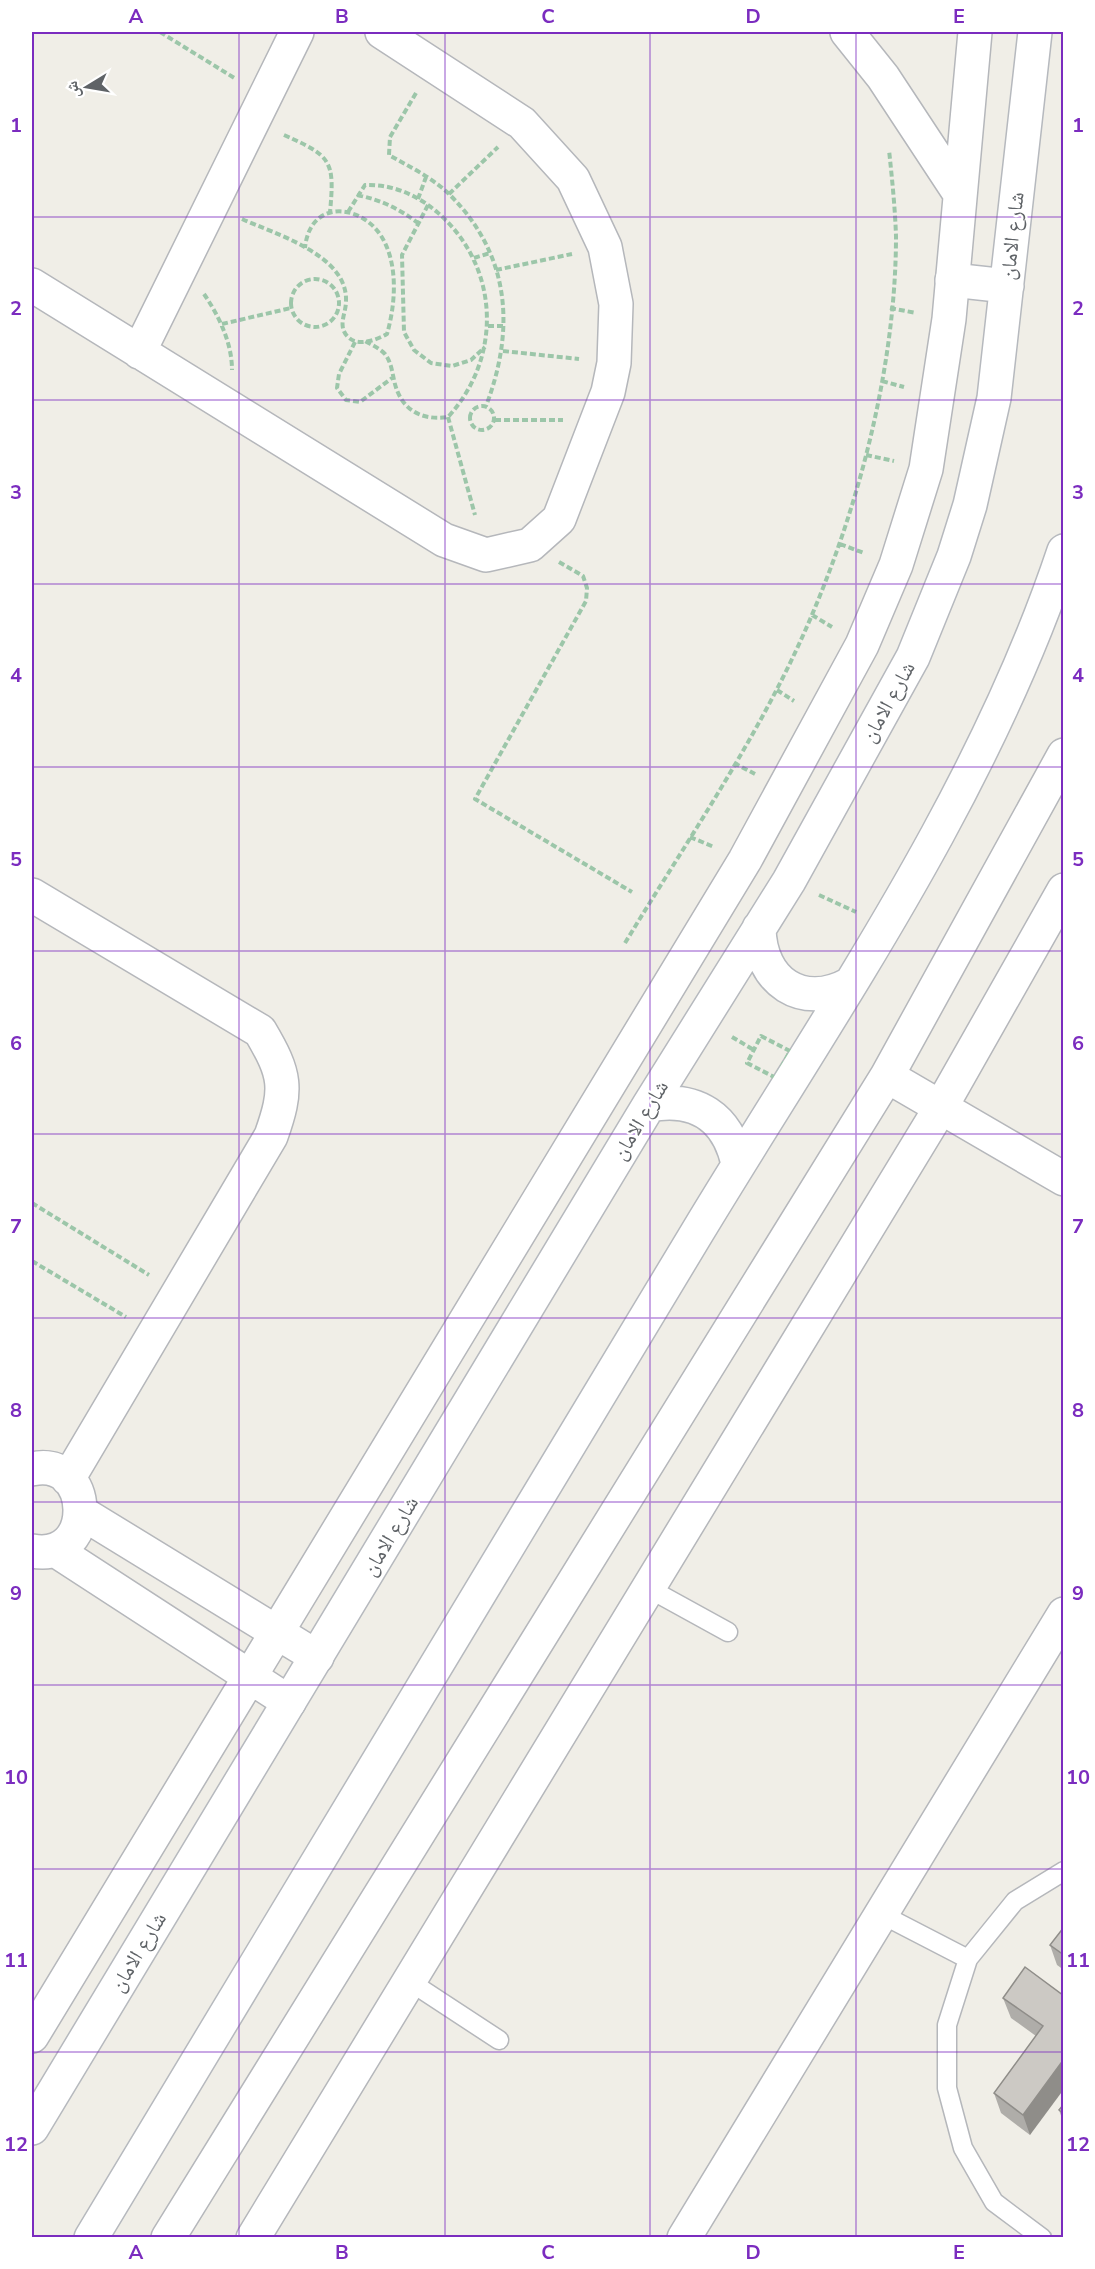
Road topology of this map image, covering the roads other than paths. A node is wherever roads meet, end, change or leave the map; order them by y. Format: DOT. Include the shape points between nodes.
graph roads {
  1 [pos="297,32"];
  2 [pos="382,32"];
  3 [pos="848,32"];
  4 [pos="975,32"];
  5 [pos="1035,32"];
  6 [pos="960,194"];
  7 [pos="952,280"];
  8 [pos="32,285"];
  9 [pos="1007,286"];
  10 [pos="140,352"];
  11 [pos="1064,551"];
  12 [pos="1064,755"];
  13 [pos="1064,890"];
  14 [pos="32,895"];
  15 [pos="759,928"];
  16 [pos="850,984"];
  17 [pos="887,1076"];
  18 [pos="649,1105"];
  19 [pos="941,1107"];
  20 [pos="738,1164"];
  21 [pos="1064,1179"];
  22 [pos="32,1469"];
  23 [pos="68,1479"];
  24 [pos="82,1513"];
  25 [pos="43,1550"];
  26 [pos="648,1588"];
  27 [pos="1064,1614"];
  28 [pos="278,1632"];
  29 [pos="728,1632"];
  30 [pos="317,1657"];
  31 [pos="251,1677"];
  32 [pos="289,1702"];
  33 [pos="1064,1871"];
  34 [pos="879,1913"];
  35 [pos="968,1959"];
  36 [pos="409,1981"];
  37 [pos="32,2036"];
  38 [pos="500,2040"];
  39 [pos="32,2128"];
  40 [pos="91,2238"];
  41 [pos="168,2238"];
  42 [pos="253,2238"];
  43 [pos="684,2238"];
  44 [pos="1042,2238"];
  1 -- 10 [label="street"];
  2 -- 10 [label="street" via="522,123 573,179 605,247 616,304 614,363 598,420 559,519 530,545 486,555 444,540"];
  3 -- 6 [label="street" via="883,77"];
  4 -- 6 [label="street"];
  5 -- 9 [label="street, شارع الامان"];
  6 -- 7 [label="street"];
  7 -- 9 [label="street"];
  7 -- 28 [label="street" via="950,320 926,469 896,565 862,645 745,860"];
  8 -- 10 [label="street"];
  9 -- 15 [label="street, شارع الامان" via="994,398 954,556 913,657"];
  11 -- 16 [label="street" via="1012,690 887,926"];
  12 -- 17 [label="street"];
  13 -- 19 [label="street"];
  14 -- 23 [label="street" via="260,1031 279,1063 283,1101 271,1136"];
  15 -- 16 [label="street" via="764,961 785,985 798,992 818,994 838,991"];
  15 -- 18 [label="street, شارع الامان"];
  16 -- 20 [label="street"];
  17 -- 19 [label="street"];
  17 -- 41 [label="street"];
  18 -- 20 [label="street" via="680,1103 709,1115 729,1136"];
  18 -- 30 [label="street, شارع الامان"];
  19 -- 21 [label="street"];
  19 -- 26 [label="street"];
  20 -- 40 [label="street"];
  22 -- 23 [label="street" via="54,1470"];
  23 -- 24 [label="street" via="76,1489"];
  24 -- 25 [label="street" via="78,1528 68,1541"];
  24 -- 28 [label="street"];
  25 -- 31 [label="street"];
  26 -- 29 [label="lane"];
  26 -- 36 [label="street"];
  27 -- 34 [label="street"];
  28 -- 30 [label="street"];
  28 -- 31 [label="street"];
  30 -- 32 [label="street, شارع الامان"];
  31 -- 32 [label="street"];
  31 -- 37 [label="street"];
  32 -- 39 [label="street, شارع الامان"];
  33 -- 35 [label="lane" via="1015,1901"];
  34 -- 35 [label="lane"];
  34 -- 43 [label="street"];
  35 -- 44 [label="lane" via="947,2025 947,2088 960,2138 994,2202"];
  36 -- 38 [label="lane"];
  36 -- 42 [label="street"];
}
